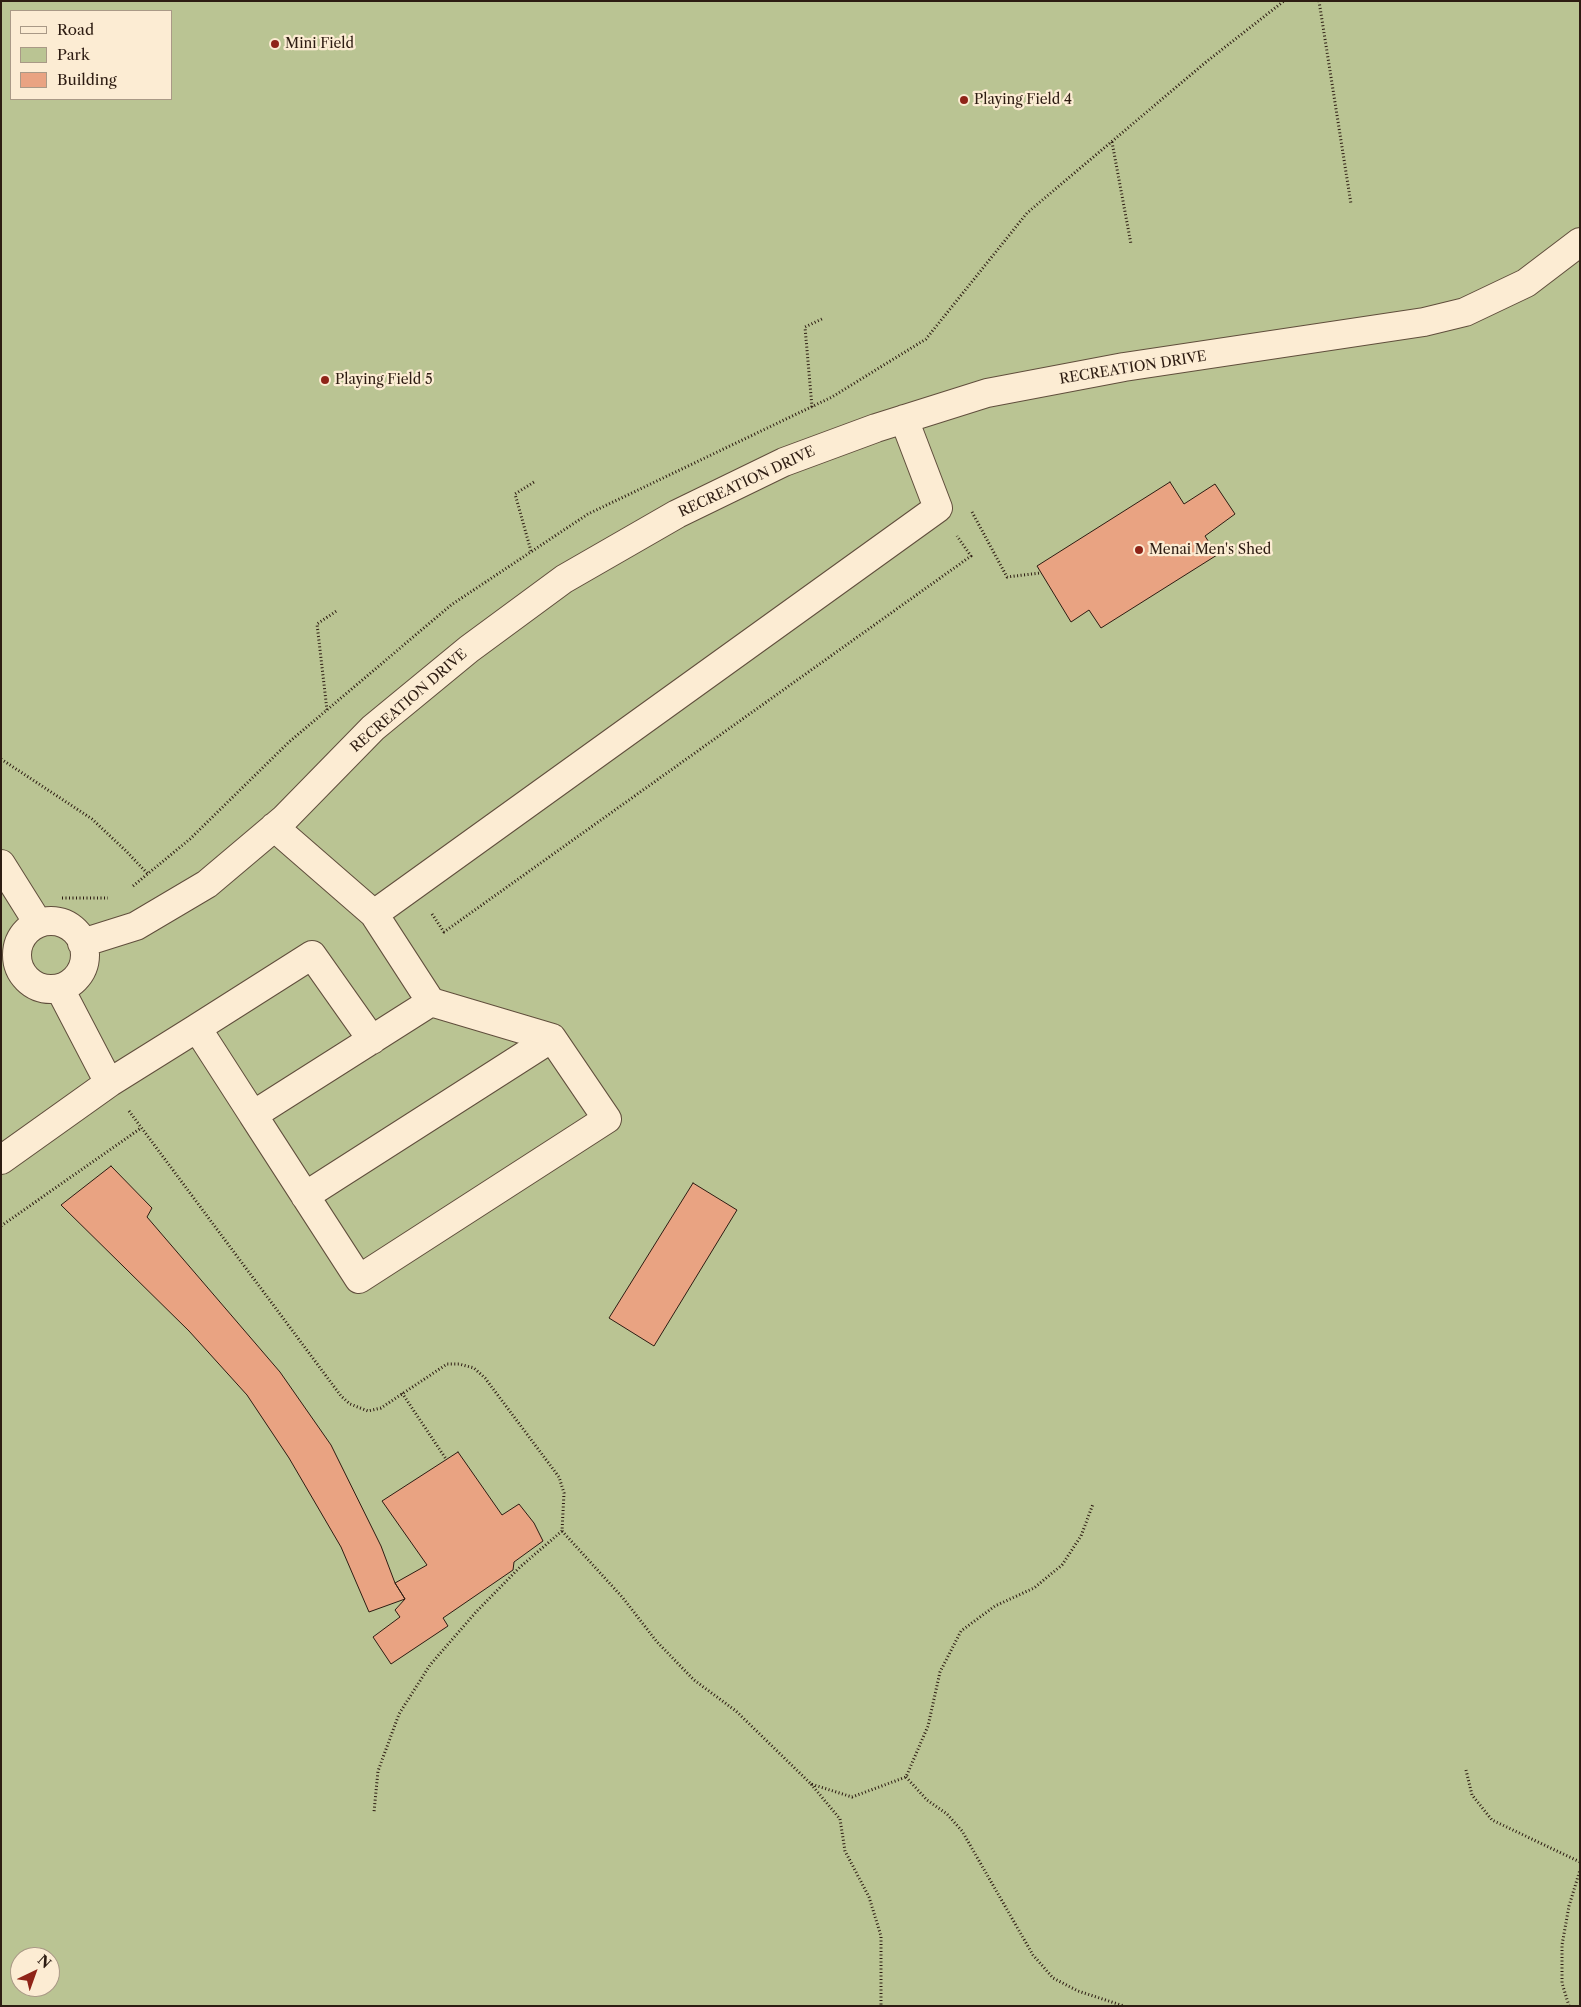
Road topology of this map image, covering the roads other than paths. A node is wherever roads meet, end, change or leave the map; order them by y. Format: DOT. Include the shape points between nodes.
graph roads {
  1 [pos="1580,242"];
  2 [pos="904,419"];
  3 [pos="274,828"];
  4 [pos="1,864"];
  5 [pos="374,914"];
  6 [pos="33,915"];
  7 [pos="82,943"];
  8 [pos="11,973"];
  9 [pos="60,989"];
  10 [pos="431,1002"];
  11 [pos="197,1028"];
  12 [pos="552,1038"];
  13 [pos="372,1040"];
  14 [pos="109,1083"];
  15 [pos="253,1115"];
  16 [pos="1,1160"];
  17 [pos="305,1196"];
  1 -- 2 [label="street, RECREATION DRIVE" via="1526,283 1465,312 1424,322 1124,367 987,393"];
  2 -- 3 [label="street, RECREATION DRIVE" via="784,462 677,514 564,579 469,649 373,728"];
  2 -- 5 [label="street" via="938,508"];
  3 -- 5 [label="street"];
  3 -- 7 [label="street, RECREATION DRIVE" via="199,888 136,926"];
  4 -- 6 [label="street"];
  5 -- 10 [label="street"];
  6 -- 7 [label="street" via="64,924"];
  6 -- 8 [label="street" via="18,944"];
  7 -- 9 [label="street" via="85,957 81,971 73,982"];
  8 -- 9 [label="street" via="37,987"];
  9 -- 14 [label="street"];
  10 -- 12 [label="street"];
  10 -- 13 [label="street"];
  11 -- 13 [label="street" via="312,955"];
  11 -- 14 [label="street"];
  11 -- 15 [label="street"];
  12 -- 17 [label="street"];
  12 -- 17 [label="street" via="607,1119 367,1274 359,1279"];
  13 -- 15 [label="street"];
  14 -- 16 [label="street"];
  15 -- 17 [label="street"];
}
